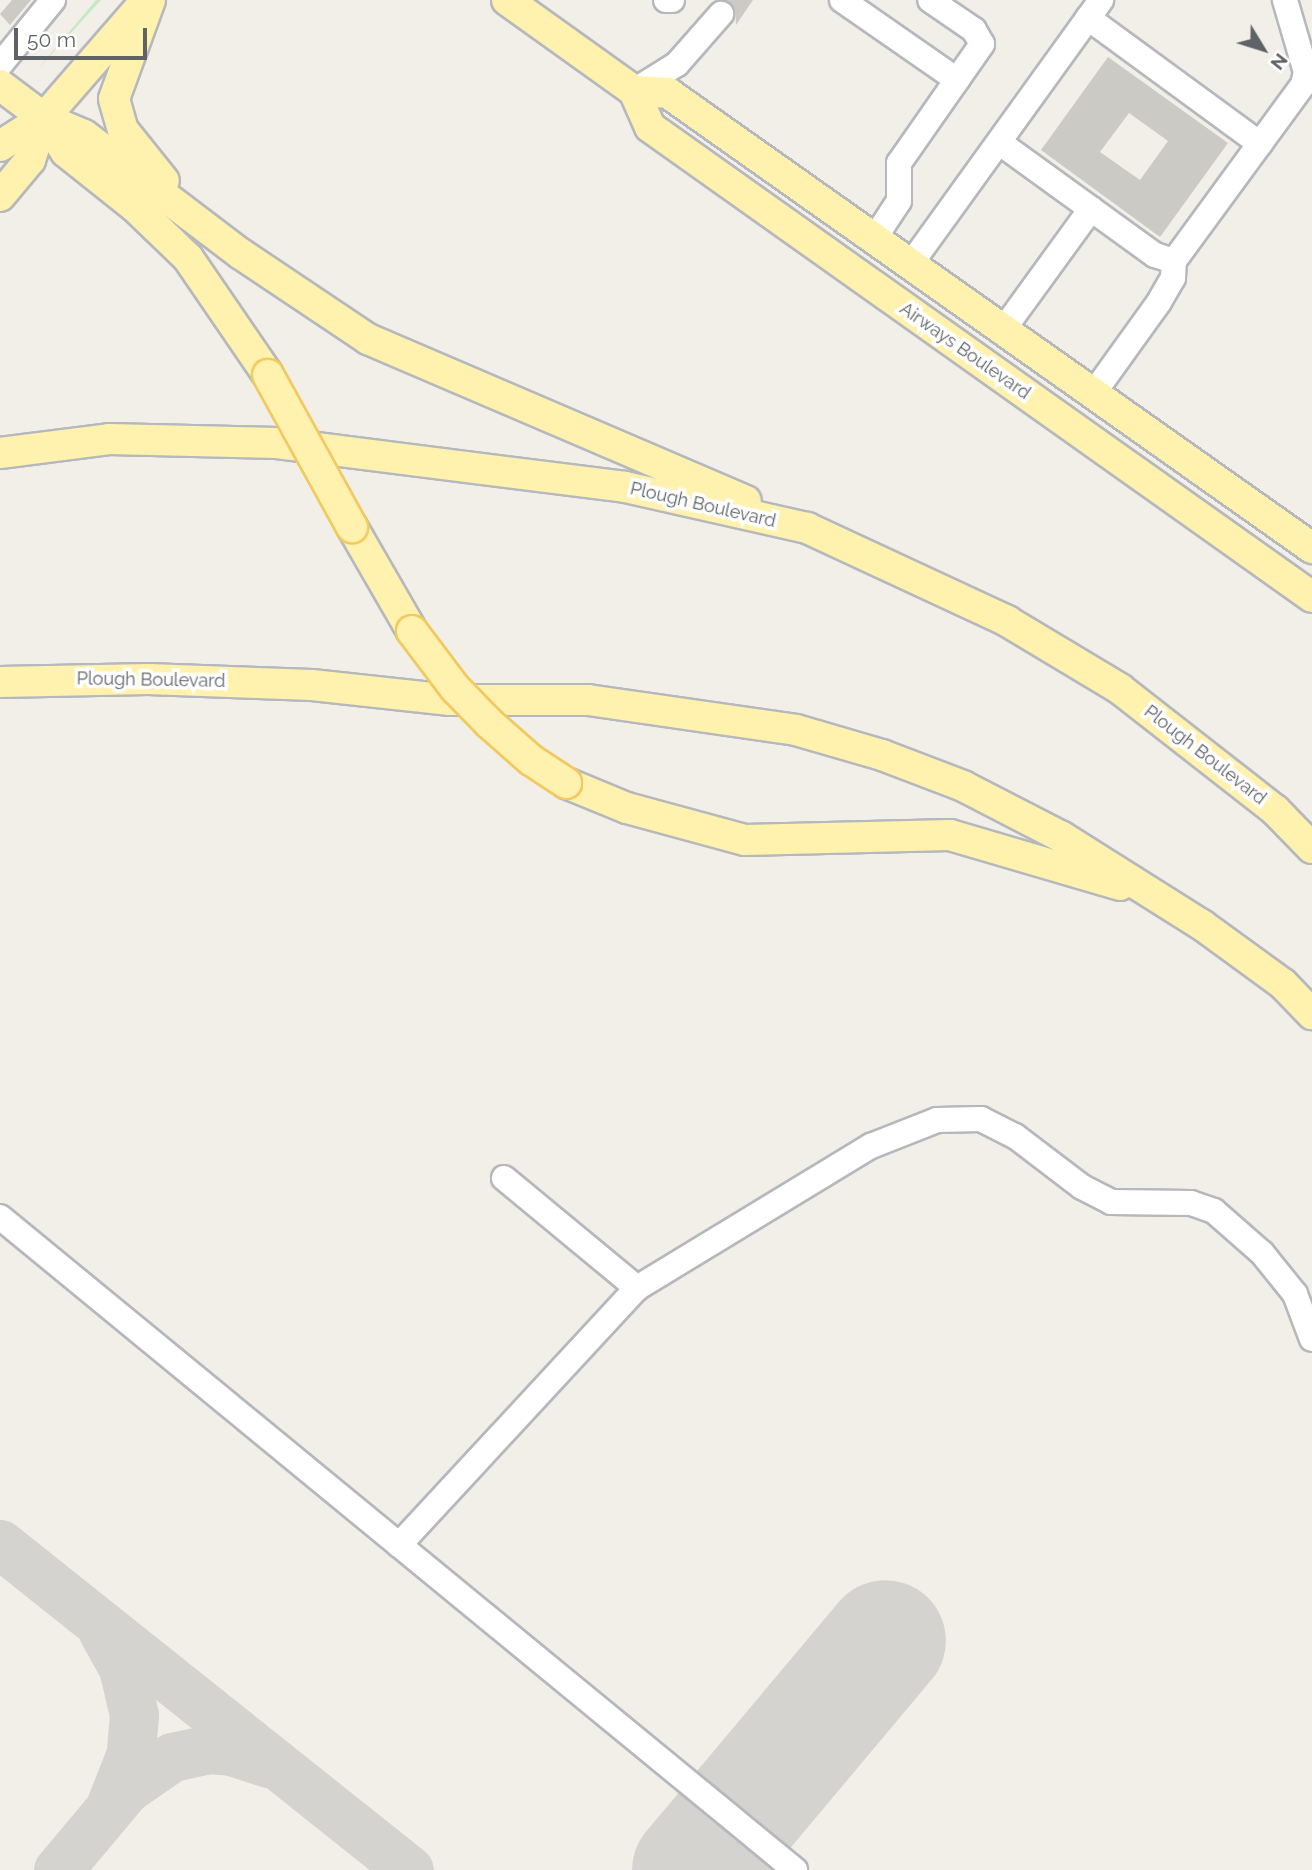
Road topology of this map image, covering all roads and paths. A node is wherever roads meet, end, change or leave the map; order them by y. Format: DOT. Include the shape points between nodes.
graph roads {
  1 [pos="53,0"];
  2 [pos="148,0"];
  3 [pos="507,0"];
  4 [pos="666,0"];
  5 [pos="672,0"];
  6 [pos="842,0"];
  7 [pos="930,0"];
  8 [pos="1285,0"];
  9 [pos="1094,9"];
  10 [pos="721,14"];
  11 [pos="0,65"];
  12 [pos="957,80"];
  13 [pos="0,85"];
  14 [pos="634,91"];
  15 [pos="44,118"];
  16 [pos="1000,144"];
  17 [pos="1260,144"];
  18 [pos="0,146"];
  19 [pos="0,196"];
  20 [pos="1091,209"];
  21 [pos="874,239"];
  22 [pos="240,254"];
  23 [pos="1174,261"];
  24 [pos="910,265"];
  25 [pos="1003,330"];
  26 [pos="1093,394"];
  27 [pos="0,453"];
  28 [pos="807,528"];
  29 [pos="1312,548"];
  30 [pos="1312,597"];
  31 [pos="0,682"];
  32 [pos="1312,848"];
  33 [pos="1160,897"];
  34 [pos="1312,1014"];
  35 [pos="504,1178"];
  36 [pos="0,1217"];
  37 [pos="637,1288"];
  38 [pos="1312,1339"];
  39 [pos="399,1545"];
  40 [pos="796,1870"];
  1 -- 11 [label="lane"];
  2 -- 15 [label="main road"];
  2 -- 22 [label="main road" via="114,99 123,130 155,172"];
  3 -- 14 [label="main road"];
  4 -- 5 [label="lane"];
  6 -- 12 [label="lane"];
  7 -- 12 [label="lane" via="982,39"];
  8 -- 17 [label="lane" via="1306,72 1303,85"];
  9 -- 16 [label="lane"];
  9 -- 17 [label="lane"];
  10 -- 14 [label="lane" via="677,64"];
  12 -- 21 [label="lane" via="899,163 899,201"];
  13 -- 15 [label="main road"];
  14 -- 21 [label="main road" via="668,93"];
  14 -- 30 [label="main road, Airways Boulevard" via="650,127"];
  15 -- 18 [label="main road"];
  15 -- 19 [label="main road" via="30,160"];
  15 -- 22 [label="main road" via="84,135"];
  15 -- 33 [label="main road, bridge" via="66,152 134,206 188,258 268,374 412,631 489,723 531,760 566,783 627,808 745,840 950,835"];
  16 -- 20 [label="lane"];
  16 -- 24 [label="lane"];
  17 -- 23 [label="lane"];
  20 -- 23 [label="lane" via="1155,255"];
  20 -- 25 [label="lane"];
  21 -- 24 [label="main road"];
  22 -- 28 [label="main road" via="368,338"];
  23 -- 26 [label="lane" via="1172,278 1159,302"];
  24 -- 25 [label="main road"];
  25 -- 26 [label="main road"];
  26 -- 29 [label="main road"];
  27 -- 28 [label="main road, Plough Boulevard" via="109,439 277,443 625,487"];
  28 -- 32 [label="main road, Plough Boulevard" via="1007,621 1120,689 1275,810"];
  31 -- 33 [label="main road, Plough Boulevard" via="148,679 312,685 450,700 588,700 796,730 882,754 963,786 1062,837"];
  33 -- 34 [label="main road, Plough Boulevard" via="1283,984"];
  35 -- 37 [label="lane"];
  36 -- 39 [label="lane"];
  37 -- 38 [label="lane" via="872,1146 936,1120 981,1119 1015,1136 1082,1187 1111,1202 1191,1203 1214,1211 1262,1253 1294,1294"];
  37 -- 39 [label="lane"];
  39 -- 40 [label="lane"];
}
